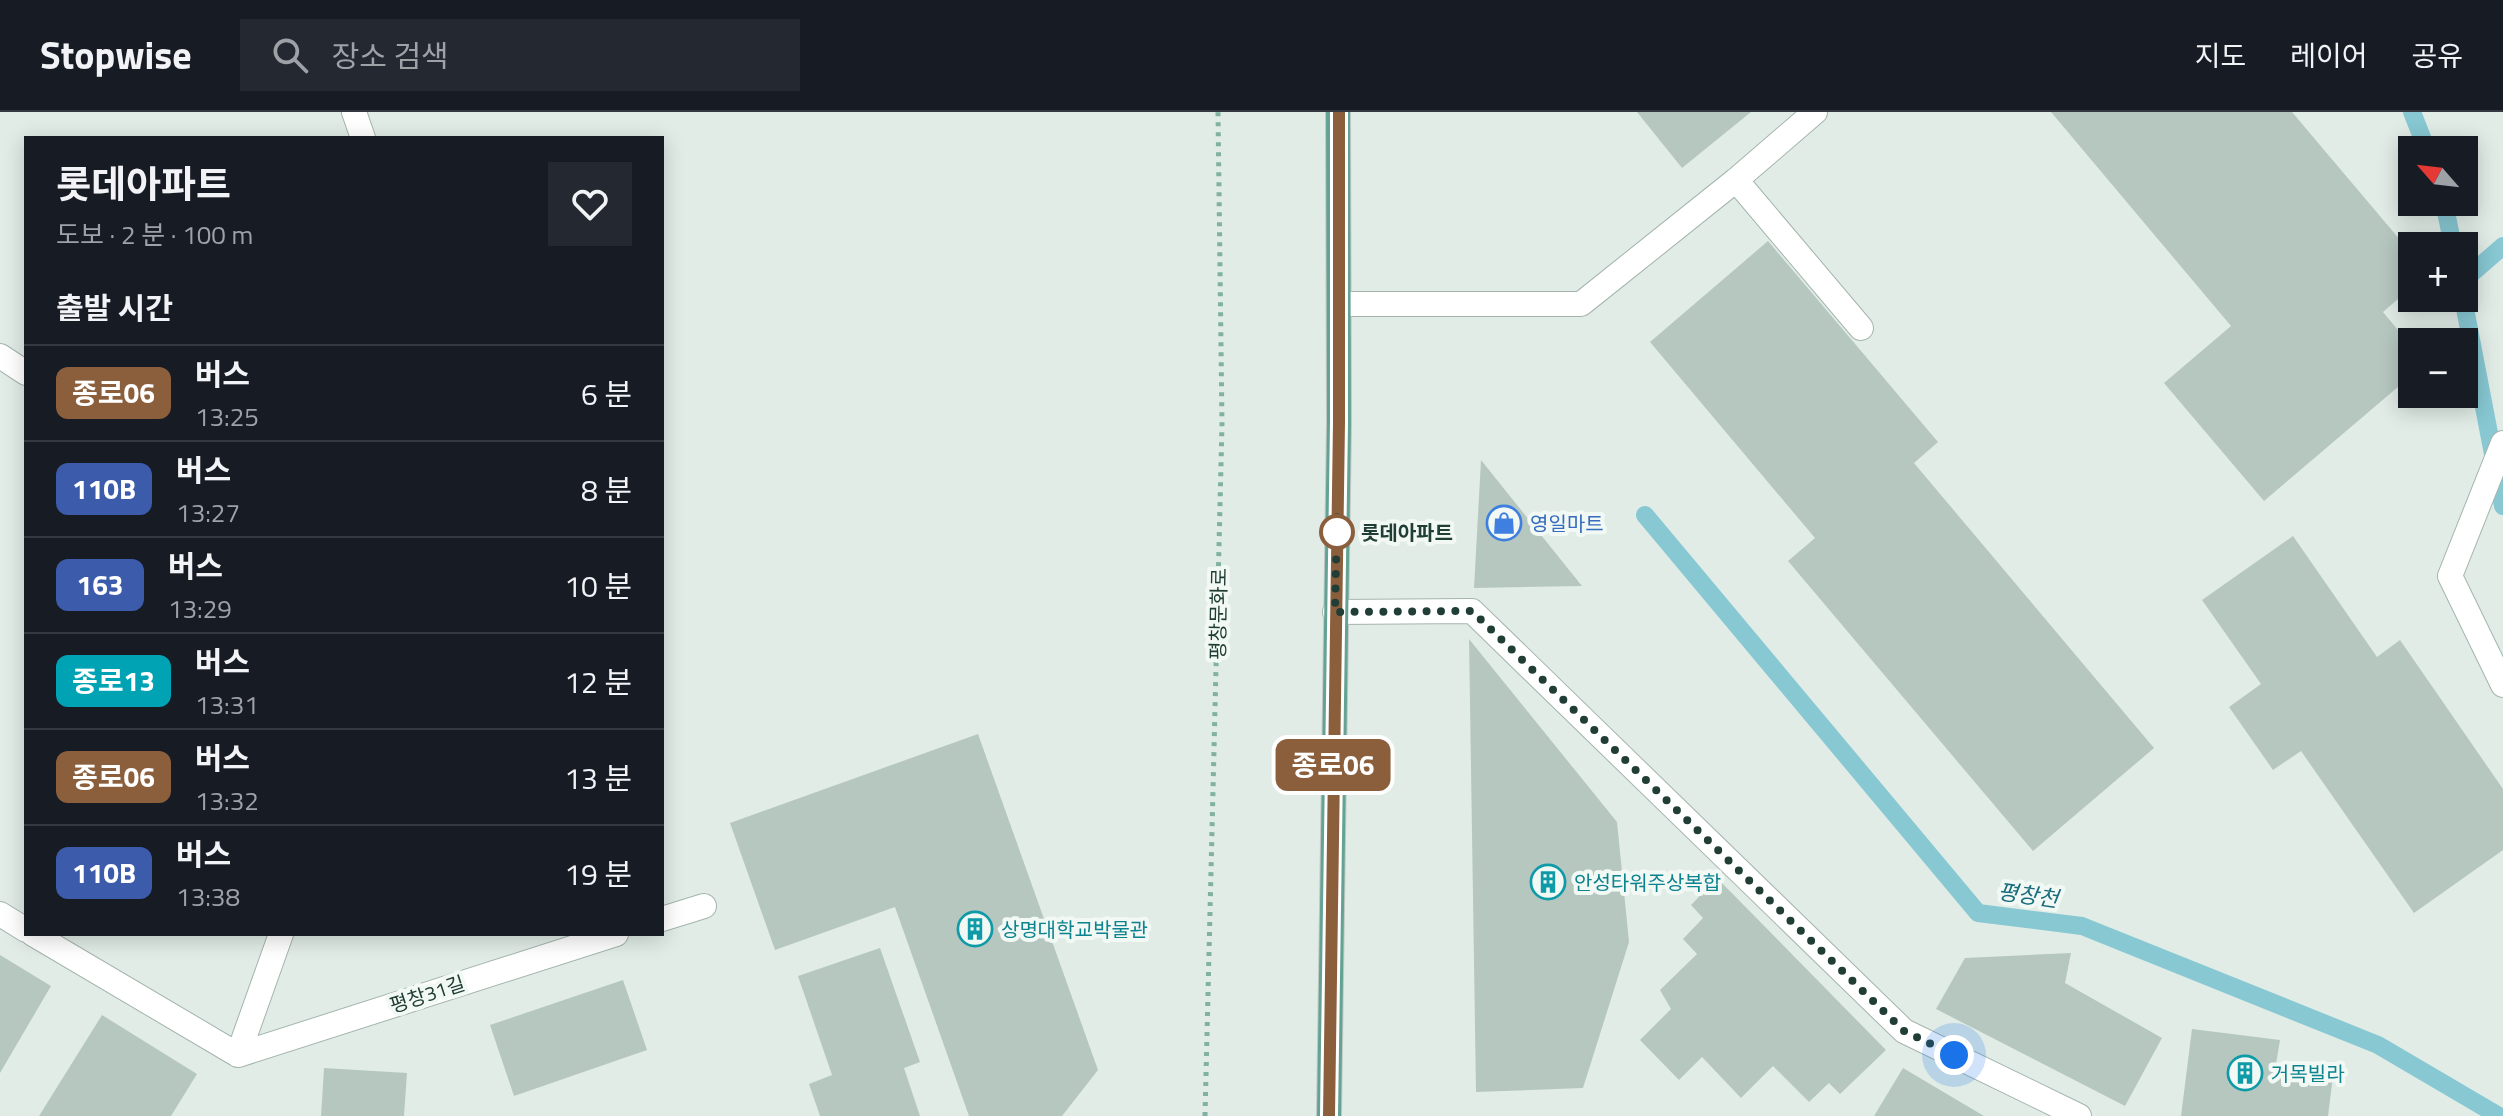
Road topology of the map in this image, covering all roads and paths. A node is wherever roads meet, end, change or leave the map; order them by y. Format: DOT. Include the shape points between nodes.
graph roads {
  1 [pos="354,112"];
  2 [pos="1218,112"];
  3 [pos="1338,112"];
  4 [pos="1815,112"];
  5 [pos="362,136"];
  6 [pos="1736,180"];
  7 [pos="1339,304"];
  8 [pos="1861,328"];
  9 [pos="0,356"];
  10 [pos="24,372"];
  11 [pos="2503,443"];
  12 [pos="1335,612"];
  13 [pos="2503,685"];
  14 [pos="704,906"];
  15 [pos="0,914"];
  16 [pos="664,918"];
  17 [pos="24,929"];
  18 [pos="36,936"];
  19 [pos="280,936"];
  20 [pos="610,936"];
  21 [pos="238,1055"];
  22 [pos="1205,1116"];
  23 [pos="1329,1116"];
  24 [pos="2079,1116"];
  1 -- 5 [label="street"];
  2 -- 22 [label="path, 평창문화로" via="1222,424"];
  3 -- 7 [label="main road"];
  4 -- 6 [label="street"];
  6 -- 7 [label="street" via="1581,304"];
  6 -- 8 [label="street"];
  7 -- 12 [label="main road"];
  9 -- 10 [label="street"];
  11 -- 13 [label="street" via="2450,576"];
  12 -- 23 [label="main road"];
  12 -- 24 [label="street" via="1472,611 1904,1031"];
  14 -- 16 [label="street"];
  15 -- 17 [label="street"];
  18 -- 21 [label="street"];
  19 -- 21 [label="street"];
  20 -- 21 [label="street, 평창31길"];
}
